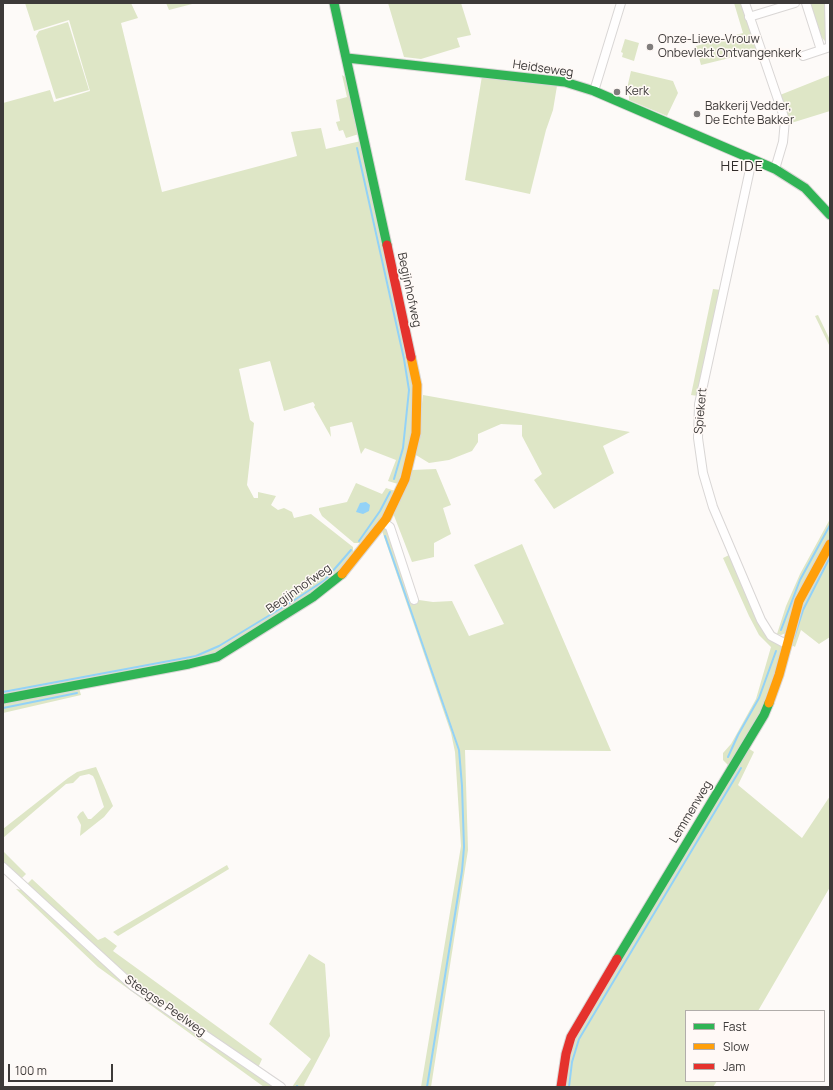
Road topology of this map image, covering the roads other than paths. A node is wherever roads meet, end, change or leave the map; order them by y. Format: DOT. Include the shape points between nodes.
graph roads {
  1 [pos="334,3"];
  2 [pos="620,3"];
  3 [pos="744,3"];
  4 [pos="795,3"];
  5 [pos="806,3"];
  6 [pos="829,3"];
  7 [pos="749,17"];
  8 [pos="821,50"];
  9 [pos="802,56"];
  10 [pos="347,58"];
  11 [pos="594,91"];
  12 [pos="752,160"];
  13 [pos="775,169"];
  14 [pos="830,215"];
  15 [pos="383,522"];
  16 [pos="830,544"];
  17 [pos="414,600"];
  18 [pos="786,644"];
  19 [pos="3,699"];
  20 [pos="3,868"];
  21 [pos="281,1087"];
  22 [pos="561,1087"];
  1 -- 10 [label="street"];
  2 -- 11 [label="street"];
  3 -- 7 [label="street"];
  4 -- 7 [label="street"];
  5 -- 8 [label="street"];
  6 -- 8 [label="street" via="830,47"];
  7 -- 13 [label="street" via="785,120 783,142"];
  8 -- 9 [label="street"];
  10 -- 11 [label="street, Heidseweg" via="565,82"];
  10 -- 15 [label="street, Begijnhofweg" via="417,385 416,434 407,472"];
  11 -- 12 [label="street, Heidseweg"];
  12 -- 13 [label="street, Heidseweg"];
  12 -- 18 [label="street, Spiekert" via="699,404 698,438 703,473 713,507 758,613 771,636"];
  13 -- 14 [label="street, Heidseweg" via="805,188"];
  15 -- 17 [label="street" via="390,527"];
  15 -- 19 [label="street, Begijnhofweg" via="342,574 313,597 217,656 189,664"];
  16 -- 18 [label="street, Lemmenweg" via="799,601"];
  18 -- 22 [label="street, Lemmenweg" via="779,675 764,714 571,1037"];
  20 -- 21 [label="street, Steegse Peelweg" via="133,986"];
}
